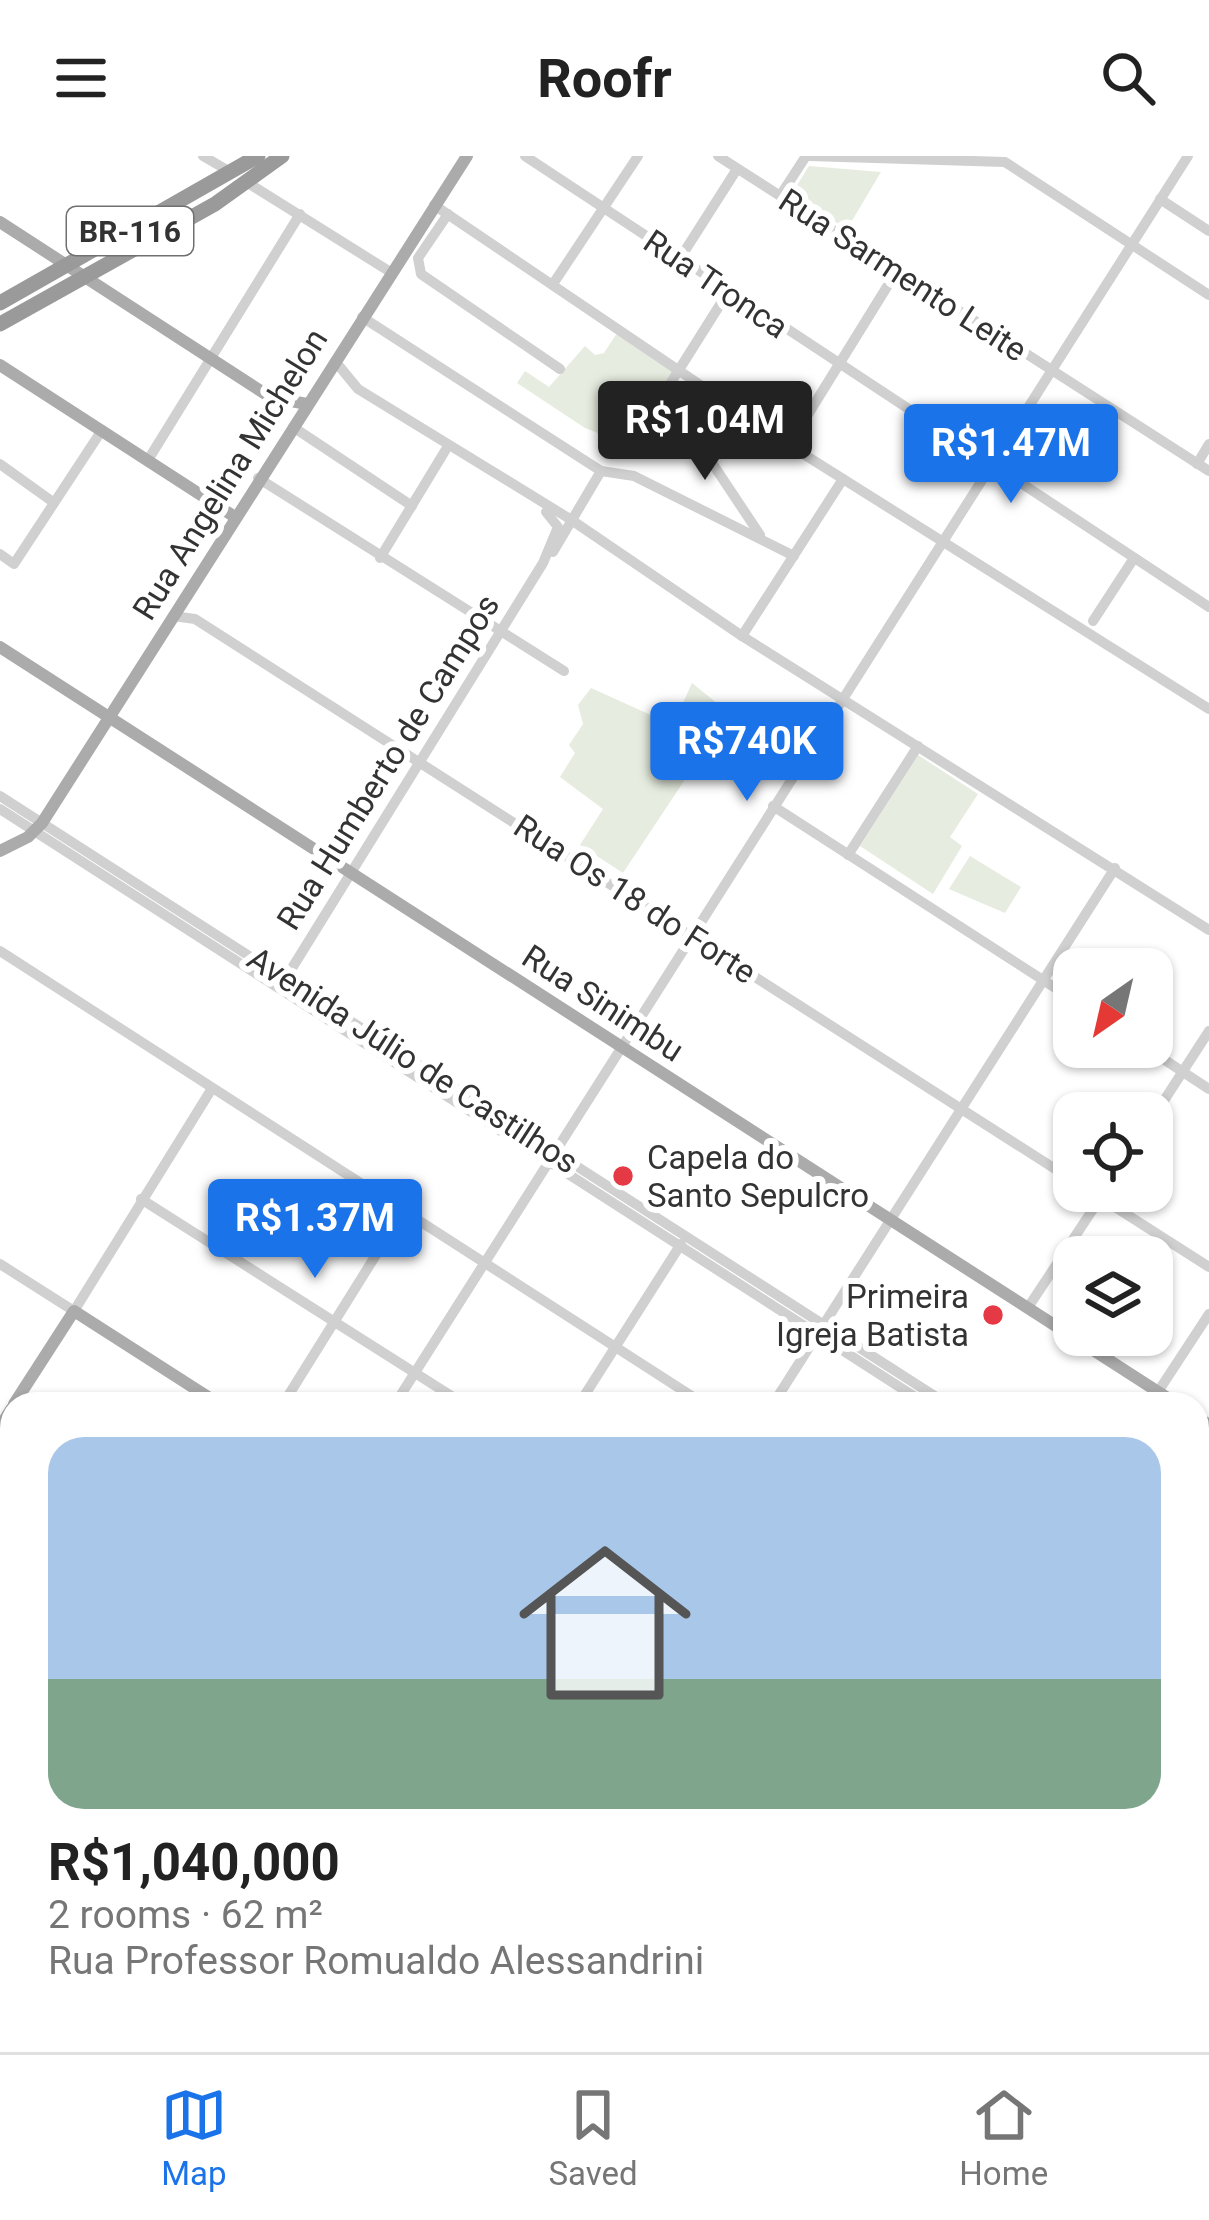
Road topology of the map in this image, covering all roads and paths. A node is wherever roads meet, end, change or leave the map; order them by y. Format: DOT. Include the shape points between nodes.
graph roads {
  1 [pos="203,156"];
  2 [pos="257,156"];
  3 [pos="282,156"];
  4 [pos="466,156"];
  5 [pos="525,156"];
  6 [pos="638,156"];
  7 [pos="718,156"];
  8 [pos="807,156"];
  9 [pos="1188,156"];
  10 [pos="882,158"];
  11 [pos="225,165"];
  12 [pos="737,169"];
  13 [pos="248,183"];
  14 [pos="781,196"];
  15 [pos="1160,199"];
  16 [pos="434,205"];
  17 [pos="604,209"];
  18 [pos="300,214"];
  19 [pos="448,214"];
  20 [pos="0,222"];
  21 [pos="1209,231"];
  22 [pos="1133,243"];
  23 [pos="680,260"];
  24 [pos="68,266"];
  25 [pos="898,269"];
  26 [pos="392,273"];
  27 [pos="85,277"];
  28 [pos="554,284"];
  29 [pos="728,292"];
  30 [pos="1209,295"];
  31 [pos="0,304"];
  32 [pos="362,317"];
  33 [pos="0,324"];
  34 [pos="212,357"];
  35 [pos="334,360"];
  36 [pos="0,365"];
  37 [pos="838,366"];
  38 [pos="679,368"];
  39 [pos="560,369"];
  40 [pos="1052,370"];
  41 [pos="322,382"];
  42 [pos="358,389"];
  43 [pos="307,404"];
  44 [pos="293,427"];
  45 [pos="102,430"];
  46 [pos="1209,444"];
  47 [pos="789,445"];
  48 [pos="448,446"];
  49 [pos="148,460"];
  50 [pos="0,464"];
  51 [pos="1197,464"];
  52 [pos="991,466"];
  53 [pos="601,471"];
  54 [pos="1209,471"];
  55 [pos="258,478"];
  56 [pos="843,479"];
  57 [pos="53,502"];
  58 [pos="536,502"];
  59 [pos="412,506"];
  60 [pos="235,517"];
  61 [pos="570,523"];
  62 [pos="760,535"];
  63 [pos="942,542"];
  64 [pos="0,554"];
  65 [pos="794,556"];
  66 [pos="380,558"];
  67 [pos="1134,558"];
  68 [pos="543,563"];
  69 [pos="184,599"];
  70 [pos="1209,607"];
  71 [pos="173,616"];
  72 [pos="195,619"];
  73 [pos="1094,621"];
  74 [pos="501,631"];
  75 [pos="742,636"];
  76 [pos="0,647"];
  77 [pos="564,671"];
  78 [pos="842,699"];
  79 [pos="1209,709"];
  80 [pos="108,717"];
  81 [pos="918,746"];
  82 [pos="420,762"];
  83 [pos="0,796"];
  84 [pos="772,806"];
  85 [pos="0,809"];
  86 [pos="38,827"];
  87 [pos="1,849"];
  88 [pos="848,855"];
  89 [pos="1115,868"];
  90 [pos="351,873"];
  91 [pos="1209,929"];
  92 [pos="689,934"];
  93 [pos="0,954"];
  94 [pos="1043,979"];
  95 [pos="282,984"];
  96 [pos="1053,986"];
  97 [pos="1209,1031"];
  98 [pos="620,1045"];
  99 [pos="1173,1065"];
  100 [pos="1183,1072"];
  101 [pos="1209,1089"];
  102 [pos="211,1090"];
  103 [pos="1170,1092"];
  104 [pos="963,1109"];
  105 [pos="551,1154"];
  106 [pos="1053,1167"];
  107 [pos="141,1199"];
  108 [pos="404,1210"];
  109 [pos="1086,1212"];
  110 [pos="1126,1212"];
  111 [pos="892,1220"];
  112 [pos="683,1241"];
  113 [pos="484,1262"];
  114 [pos="0,1264"];
  115 [pos="1209,1267"];
  116 [pos="1029,1306"];
  117 [pos="74,1311"];
  118 [pos="1209,1314"];
  119 [pos="335,1321"];
  120 [pos="821,1331"];
  121 [pos="616,1347"];
  122 [pos="428,1350"];
  123 [pos="390,1356"];
  124 [pos="415,1372"];
  125 [pos="22,1392"];
  126 [pos="200,1392"];
  127 [pos="291,1392"];
  128 [pos="402,1392"];
  129 [pos="446,1392"];
  130 [pos="587,1392"];
  131 [pos="685,1392"];
  132 [pos="781,1392"];
  133 [pos="916,1392"];
  134 [pos="1146,1392"];
  135 [pos="1158,1392"];
  1 -- 11 [label="street"];
  2 -- 11 [label="highway, BR-116"];
  3 -- 13 [label="highway, BR-116"];
  4 -- 16 [label="main road, Rua Angelina Michelon"];
  5 -- 17 [label="street, Rua Tronca"];
  6 -- 17 [label="street"];
  7 -- 12 [label="street, Rua Sarmento Leite"];
  8 -- 10 [label="street"];
  8 -- 14 [label="street"];
  9 -- 15 [label="street"];
  10 -- 22 [label="street" via="1004,162"];
  11 -- 24 [label="highway, BR-116"];
  12 -- 14 [label="street, Rua Sarmento Leite"];
  12 -- 23 [label="street"];
  13 -- 18 [label="street"];
  13 -- 27 [label="highway, BR-116"];
  14 -- 25 [label="street, Rua Sarmento Leite"];
  15 -- 21 [label="street"];
  15 -- 22 [label="street"];
  16 -- 19 [label="street"];
  16 -- 26 [label="main road, Rua Angelina Michelon"];
  17 -- 23 [label="street, Rua Tronca"];
  17 -- 28 [label="street"];
  18 -- 26 [label="street"];
  18 -- 34 [label="street"];
  19 -- 28 [label="street"];
  19 -- 39 [label="street" via="418,258 421,274"];
  20 -- 24 [label="main road"];
  22 -- 30 [label="street"];
  22 -- 40 [label="street"];
  23 -- 29 [label="street, Rua Tronca"];
  24 -- 27 [label="main road"];
  24 -- 31 [label="highway, BR-116"];
  25 -- 37 [label="street"];
  25 -- 40 [label="street, Rua Sarmento Leite"];
  26 -- 32 [label="main road, Rua Angelina Michelon"];
  27 -- 33 [label="highway, BR-116"];
  27 -- 34 [label="main road"];
  28 -- 38 [label="street"];
  29 -- 37 [label="street, Rua Tronca"];
  29 -- 38 [label="street"];
  32 -- 35 [label="main road, Rua Angelina Michelon"];
  32 -- 53 [label="street"];
  34 -- 43 [label="main road" via="270,397"];
  34 -- 49 [label="street"];
  35 -- 41 [label="main road, Rua Angelina Michelon"];
  35 -- 42 [label="street"];
  36 -- 45 [label="main road"];
  37 -- 47 [label="street"];
  37 -- 52 [label="street, Rua Tronca"];
  38 -- 47 [label="street"];
  38 -- 62 [label="street" via="667,398"];
  40 -- 51 [label="street, Rua Sarmento Leite"];
  40 -- 52 [label="street"];
  41 -- 42 [label="street"];
  41 -- 43 [label="main road, Rua Angelina Michelon"];
  42 -- 48 [label="street"];
  43 -- 44 [label="main road, Rua Angelina Michelon"];
  44 -- 55 [label="main road, Rua Angelina Michelon"];
  44 -- 59 [label="street"];
  45 -- 49 [label="main road"];
  45 -- 57 [label="street"];
  46 -- 51 [label="street"];
  47 -- 56 [label="street"];
  48 -- 58 [label="street"];
  48 -- 59 [label="street"];
  49 -- 60 [label="main road"];
  50 -- 57 [label="street"];
  51 -- 54 [label="street, Rua Sarmento Leite"];
  52 -- 63 [label="street"];
  52 -- 67 [label="street, Rua Tronca"];
  53 -- 61 [label="street, Rua Humberto de Campos"];
  53 -- 62 [label="street" via="634,476"];
  55 -- 60 [label="main road, Rua Angelina Michelon"];
  55 -- 66 [label="street"];
  56 -- 63 [label="street"];
  56 -- 65 [label="street"];
  57 -- 64 [label="street" via="14,564"];
  58 -- 61 [label="street"];
  58 -- 68 [label="street" via="558,527"];
  59 -- 66 [label="street"];
  60 -- 69 [label="main road, Rua Angelina Michelon"];
  61 -- 68 [label="street, Rua Humberto de Campos"];
  61 -- 75 [label="street"];
  62 -- 65 [label="street"];
  63 -- 78 [label="street"];
  63 -- 79 [label="street"];
  65 -- 75 [label="street"];
  66 -- 74 [label="street"];
  67 -- 70 [label="street, Rua Tronca"];
  67 -- 73 [label="street"];
  68 -- 74 [label="street, Rua Humberto de Campos"];
  69 -- 71 [label="main road, Rua Angelina Michelon"];
  69 -- 72 [label="street, Rua Os 18 do Forte"];
  71 -- 72 [label="street, Rua Os 18 do Forte"];
  71 -- 80 [label="main road, Rua Angelina Michelon"];
  72 -- 82 [label="street, Rua Os 18 do Forte"];
  74 -- 77 [label="street"];
  74 -- 82 [label="street, Rua Humberto de Campos"];
  75 -- 78 [label="street"];
  76 -- 80 [label="main road, Rua Sinimbu"];
  78 -- 81 [label="street"];
  78 -- 84 [label="street"];
  80 -- 86 [label="main road, Rua Angelina Michelon"];
  80 -- 90 [label="main road, Rua Sinimbu"];
  81 -- 88 [label="street"];
  81 -- 89 [label="street"];
  82 -- 90 [label="street, Rua Humberto de Campos"];
  82 -- 92 [label="street, Rua Os 18 do Forte"];
  83 -- 86 [label="street, Avenida Júlio de Castilhos"];
  84 -- 88 [label="street"];
  84 -- 92 [label="street"];
  85 -- 86 [label="street, Avenida Júlio de Castilhos"];
  86 -- 87 [label="main road"];
  86 -- 95 [label="street, Avenida Júlio de Castilhos"];
  88 -- 94 [label="street"];
  89 -- 91 [label="street"];
  89 -- 94 [label="street"];
  90 -- 95 [label="street, Rua Humberto de Campos"];
  90 -- 98 [label="main road, Rua Sinimbu"];
  92 -- 98 [label="street"];
  92 -- 104 [label="street, Rua Os 18 do Forte"];
  93 -- 102 [label="street"];
  94 -- 96 [label="street"];
  94 -- 104 [label="street"];
  95 -- 105 [label="street, Avenida Júlio de Castilhos"];
  97 -- 100 [label="street"];
  98 -- 105 [label="street"];
  98 -- 111 [label="main road, Rua Sinimbu"];
  99 -- 100 [label="street"];
  100 -- 101 [label="street"];
  100 -- 103 [label="street"];
  102 -- 107 [label="street"];
  102 -- 108 [label="street"];
  104 -- 106 [label="street, Rua Os 18 do Forte"];
  104 -- 111 [label="street"];
  105 -- 112 [label="street, Avenida Júlio de Castilhos"];
  105 -- 113 [label="street"];
  107 -- 117 [label="street"];
  107 -- 119 [label="street"];
  108 -- 113 [label="street"];
  108 -- 119 [label="street"];
  109 -- 116 [label="street"];
  110 -- 115 [label="street"];
  111 -- 116 [label="main road, Rua Sinimbu"];
  111 -- 120 [label="street"];
  112 -- 120 [label="street, Avenida Júlio de Castilhos"];
  112 -- 121 [label="street"];
  113 -- 121 [label="street"];
  113 -- 122 [label="street"];
  114 -- 117 [label="street"];
  116 -- 134 [label="main road, Rua Sinimbu"];
  117 -- 125 [label="main road"];
  117 -- 126 [label="main road"];
  118 -- 135 [label="street"];
  119 -- 123 [label="street"];
  119 -- 127 [label="street"];
  120 -- 132 [label="street"];
  120 -- 133 [label="street, Avenida Júlio de Castilhos"];
  121 -- 130 [label="street"];
  121 -- 131 [label="street"];
  122 -- 123 [label="street" via="412,1359"];
  122 -- 124 [label="street"];
  123 -- 124 [label="street"];
  124 -- 128 [label="street"];
  124 -- 129 [label="street"];
}
